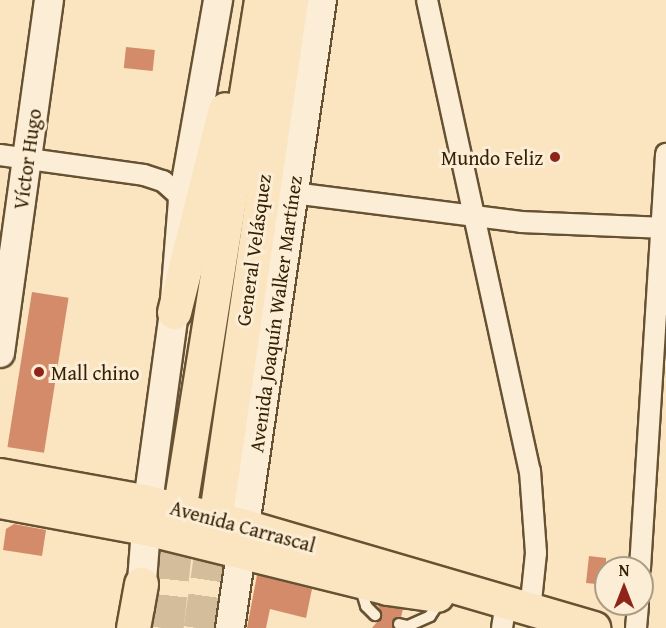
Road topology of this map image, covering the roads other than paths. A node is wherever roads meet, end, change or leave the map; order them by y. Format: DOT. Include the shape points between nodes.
graph roads {
  1 [pos="49,0"];
  2 [pos="218,0"];
  3 [pos="252,0"];
  4 [pos="261,0"];
  5 [pos="291,0"];
  6 [pos="322,0"];
  7 [pos="427,0"];
  8 [pos="666,153"];
  9 [pos="14,157"];
  10 [pos="293,193"];
  11 [pos="183,199"];
  12 [pos="473,216"];
  13 [pos="664,228"];
  14 [pos="174,312"];
  15 [pos="660,344"];
  16 [pos="0,353"];
  17 [pos="0,475"];
  18 [pos="182,492"];
  19 [pos="218,500"];
  20 [pos="0,502"];
  21 [pos="147,515"];
  22 [pos="243,539"];
  23 [pos="641,556"];
  24 [pos="359,583"];
  25 [pos="141,584"];
  26 [pos="443,596"];
  27 [pos="505,610"];
  28 [pos="375,615"];
  29 [pos="399,624"];
  30 [pos="133,628"];
  31 [pos="139,628"];
  32 [pos="230,628"];
  33 [pos="594,628"];
  1 -- 9 [label="main road, Víctor Hugo"];
  2 -- 11 [label="main road"];
  3 -- 14 [label="highway"];
  4 -- 18 [label="highway, General Velásquez"];
  5 -- 19 [label="highway, General Velásquez"];
  6 -- 10 [label="main road, Avenida Joaquín Walker Martínez"];
  7 -- 12 [label="street"];
  8 -- 13 [label="street"];
  9 -- 11 [label="street" via="153,177"];
  9 -- 16 [label="main road, Víctor Hugo"];
  10 -- 12 [label="street"];
  10 -- 22 [label="main road, Avenida Joaquín Walker Martínez"];
  11 -- 14 [label="main road"];
  12 -- 13 [label="street" via="568,226"];
  12 -- 27 [label="street" via="530,471 536,552"];
  13 -- 15 [label="street"];
  14 -- 21 [label="main road"];
  15 -- 23 [label="street"];
  17 -- 21 [label="main road, Avenida Carrascal"];
  20 -- 21 [label="main road, Avenida Carrascal"];
  21 -- 22 [label="main road, Avenida Carrascal"];
  21 -- 25 [label="main road"];
  22 -- 24 [label="main road, Avenida Carrascal"];
  22 -- 27 [label="main road, Avenida Carrascal" via="387,565"];
  22 -- 32 [label="main road, Avenida Joaquín Walker Martínez"];
  24 -- 26 [label="main road, Avenida Carrascal"];
  24 -- 28 [label="lane" via="366,606"];
  25 -- 30 [label="highway"];
  25 -- 31 [label="main road"];
  26 -- 27 [label="main road, Avenida Carrascal"];
  26 -- 29 [label="lane" via="430,616 408,626"];
  27 -- 33 [label="main road, Avenida Carrascal"];
}
